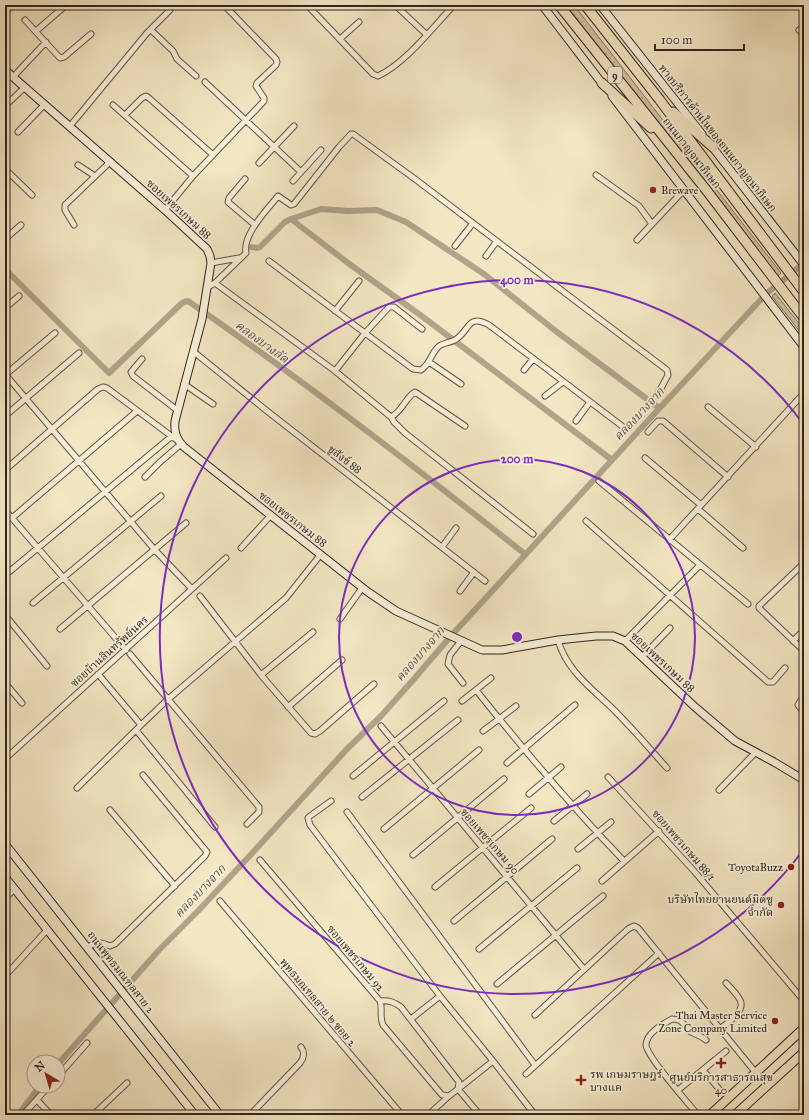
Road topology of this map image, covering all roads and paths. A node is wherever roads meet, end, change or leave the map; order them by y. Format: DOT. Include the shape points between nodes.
graph roads {
  1 [pos="224,5"];
  2 [pos="307,5"];
  3 [pos="395,5"];
  4 [pos="454,5"];
  5 [pos="542,5"];
  6 [pos="559,5"];
  7 [pos="585,5"];
  8 [pos="600,5"];
  9 [pos="65,6"];
  10 [pos="170,10"];
  11 [pos="25,20"];
  12 [pos="359,22"];
  13 [pos="151,30"];
  14 [pos="799,30"];
  15 [pos="36,31"];
  16 [pos="91,34"];
  17 [pos="426,34"];
  18 [pos="804,35"];
  19 [pos="340,39"];
  20 [pos="46,42"];
  21 [pos="5,70"];
  22 [pos="196,76"];
  23 [pos="12,77"];
  24 [pos="206,82"];
  25 [pos="602,84"];
  26 [pos="24,88"];
  27 [pos="5,98"];
  28 [pos="659,99"];
  29 [pos="10,102"];
  30 [pos="45,104"];
  31 [pos="113,105"];
  32 [pos="5,106"];
  33 [pos="125,115"];
  34 [pos="245,120"];
  35 [pos="70,126"];
  36 [pos="294,126"];
  37 [pos="18,132"];
  38 [pos="670,145"];
  39 [pos="274,147"];
  40 [pos="713,147"];
  41 [pos="321,150"];
  42 [pos="212,154"];
  43 [pos="110,162"];
  44 [pos="259,163"];
  45 [pos="78,165"];
  46 [pos="5,169"];
  47 [pos="301,172"];
  48 [pos="596,175"];
  49 [pos="95,176"];
  50 [pos="193,176"];
  51 [pos="245,179"];
  52 [pos="292,181"];
  53 [pos="684,190"];
  54 [pos="32,195"];
  55 [pos="165,210"];
  56 [pos="473,223"];
  57 [pos="652,224"];
  58 [pos="21,225"];
  59 [pos="74,225"];
  60 [pos="255,225"];
  61 [pos="5,239"];
  62 [pos="637,240"];
  63 [pos="496,241"];
  64 [pos="455,246"];
  65 [pos="486,256"];
  66 [pos="240,258"];
  67 [pos="269,261"];
  68 [pos="211,263"];
  69 [pos="804,265"];
  70 [pos="358,280"];
  71 [pos="215,282"];
  72 [pos="208,287"];
  73 [pos="804,292"];
  74 [pos="19,296"];
  75 [pos="5,308"];
  76 [pos="335,311"];
  77 [pos="802,315"];
  78 [pos="422,330"];
  79 [pos="55,332"];
  80 [pos="365,334"];
  81 [pos="804,347"];
  82 [pos="194,352"];
  83 [pos="79,353"];
  84 [pos="142,359"];
  85 [pos="533,359"];
  86 [pos="429,362"];
  87 [pos="334,370"];
  88 [pos="524,370"];
  89 [pos="5,375"];
  90 [pos="563,382"];
  91 [pos="184,384"];
  92 [pos="461,384"];
  93 [pos="659,392"];
  94 [pos="545,396"];
  95 [pos="803,396"];
  96 [pos="26,398"];
  97 [pos="590,402"];
  98 [pos="213,404"];
  99 [pos="708,407"];
  100 [pos="177,410"];
  101 [pos="137,411"];
  102 [pos="5,416"];
  103 [pos="391,417"];
  104 [pos="576,421"];
  105 [pos="464,426"];
  106 [pos="622,426"];
  107 [pos="52,430"];
  108 [pos="648,432"];
  109 [pos="172,436"];
  110 [pos="180,443"];
  111 [pos="756,447"];
  112 [pos="645,458"];
  113 [pos="79,460"];
  114 [pos="5,470"];
  115 [pos="145,477"];
  116 [pos="728,477"];
  117 [pos="600,481"];
  118 [pos="105,492"];
  119 [pos="161,496"];
  120 [pos="700,506"];
  121 [pos="5,510"];
  122 [pos="271,515"];
  123 [pos="12,518"];
  124 [pos="130,521"];
  125 [pos="586,521"];
  126 [pos="186,523"];
  127 [pos="456,528"];
  128 [pos="532,534"];
  129 [pos="670,540"];
  130 [pos="442,547"];
  131 [pos="242,548"];
  132 [pos="743,548"];
  133 [pos="38,549"];
  134 [pos="154,549"];
  135 [pos="321,554"];
  136 [pos="226,558"];
  137 [pos="804,563"];
  138 [pos="700,565"];
  139 [pos="10,572"];
  140 [pos="474,572"];
  141 [pos="62,577"];
  142 [pos="486,581"];
  143 [pos="362,588"];
  144 [pos="192,589"];
  145 [pos="460,591"];
  146 [pos="200,596"];
  147 [pos="670,596"];
  148 [pos="33,603"];
  149 [pos="748,604"];
  150 [pos="87,606"];
  151 [pos="5,616"];
  152 [pos="340,620"];
  153 [pos="670,628"];
  154 [pos="60,629"];
  155 [pos="804,630"];
  156 [pos="313,632"];
  157 [pos="458,640"];
  158 [pos="558,640"];
  159 [pos="625,641"];
  160 [pos="793,641"];
  161 [pos="236,642"];
  162 [pos="126,650"];
  163 [pos="804,651"];
  164 [pos="130,654"];
  165 [pos="642,657"];
  166 [pos="342,660"];
  167 [pos="47,666"];
  168 [pos="785,668"];
  169 [pos="98,674"];
  170 [pos="261,675"];
  171 [pos="491,678"];
  172 [pos="5,683"];
  173 [pos="463,683"];
  174 [pos="374,684"];
  175 [pos="476,690"];
  176 [pos="804,695"];
  177 [pos="169,699"];
  178 [pos="444,701"];
  179 [pos="462,701"];
  180 [pos="22,703"];
  181 [pos="516,706"];
  182 [pos="575,706"];
  183 [pos="288,707"];
  184 [pos="804,713"];
  185 [pos="499,719"];
  186 [pos="458,720"];
  187 [pos="141,725"];
  188 [pos="381,726"];
  189 [pos="136,730"];
  190 [pos="483,731"];
  191 [pos="394,742"];
  192 [pos="524,748"];
  193 [pos="479,750"];
  194 [pos="756,753"];
  195 [pos="5,759"];
  196 [pos="408,760"];
  197 [pos="507,763"];
  198 [pos="561,767"];
  199 [pos="667,768"];
  200 [pos="143,775"];
  201 [pos="353,776"];
  202 [pos="549,777"];
  203 [pos="608,777"];
  204 [pos="504,778"];
  205 [pos="804,780"];
  206 [pos="77,788"];
  207 [pos="432,789"];
  208 [pos="719,790"];
  209 [pos="529,794"];
  210 [pos="587,794"];
  211 [pos="362,797"];
  212 [pos="330,801"];
  213 [pos="574,805"];
  214 [pos="531,808"];
  215 [pos="110,810"];
  216 [pos="347,812"];
  217 [pos="457,818"];
  218 [pos="554,821"];
  219 [pos="611,822"];
  220 [pos="247,824"];
  221 [pos="215,827"];
  222 [pos="384,829"];
  223 [pos="659,831"];
  224 [pos="597,833"];
  225 [pos="552,839"];
  226 [pos="5,844"];
  227 [pos="483,847"];
  228 [pos="578,849"];
  229 [pos="413,855"];
  230 [pos="260,860"];
  231 [pos="624,862"];
  232 [pos="577,868"];
  233 [pos="508,876"];
  234 [pos="5,877"];
  235 [pos="602,881"];
  236 [pos="175,886"];
  237 [pos="435,887"];
  238 [pos="15,889"];
  239 [pos="603,896"];
  240 [pos="5,898"];
  241 [pos="220,902"];
  242 [pos="532,906"];
  243 [pos="454,921"];
  244 [pos="47,930"];
  245 [pos="556,936"];
  246 [pos="88,947"];
  247 [pos="479,949"];
  248 [pos="659,953"];
  249 [pos="584,969"];
  250 [pos="5,976"];
  251 [pos="726,983"];
  252 [pos="497,984"];
  253 [pos="440,996"];
  254 [pos="380,1001"];
  255 [pos="804,1001"];
  256 [pos="536,1015"];
  257 [pos="411,1019"];
  258 [pos="804,1028"];
  259 [pos="720,1029"];
  260 [pos="706,1040"];
  261 [pos="88,1043"];
  262 [pos="301,1047"];
  263 [pos="726,1051"];
  264 [pos="804,1052"];
  265 [pos="493,1061"];
  266 [pos="536,1066"];
  267 [pos="66,1067"];
  268 [pos="703,1070"];
  269 [pos="756,1073"];
  270 [pos="526,1074"];
  271 [pos="127,1083"];
  272 [pos="458,1089"];
  273 [pos="719,1089"];
  274 [pos="678,1090"];
  275 [pos="42,1094"];
  276 [pos="449,1096"];
  277 [pos="37,1100"];
  278 [pos="23,1115"];
  279 [pos="51,1115"];
  280 [pos="93,1115"];
  281 [pos="195,1115"];
  282 [pos="220,1115"];
  283 [pos="250,1115"];
  284 [pos="402,1115"];
  285 [pos="428,1115"];
  286 [pos="480,1115"];
  287 [pos="535,1115"];
  288 [pos="698,1115"];
  289 [pos="710,1115"];
  290 [pos="736,1115"];
  1 -- 34 [label="street" via="277,62 257,83 256,86 264,101"];
  2 -- 19 [label="street"];
  3 -- 17 [label="street"];
  4 -- 17 [label="street"];
  5 -- 25 [label="main road"];
  6 -- 38 [label="highway, ถนนกาญจนาภิเษก / 9"];
  7 -- 28 [label="highway, ถนนกาญจนาภิเษก / 9"];
  8 -- 40 [label="main road, ทางบริการด้านในของถนนกาญจนาภิเษก"];
  9 -- 15 [label="street"];
  10 -- 13 [label="street"];
  11 -- 15 [label="street"];
  12 -- 19 [label="street"];
  13 -- 22 [label="street"];
  13 -- 35 [label="street"];
  14 -- 18 [label="street"];
  15 -- 20 [label="street"];
  16 -- 20 [label="street" via="62,58 57,56"];
  17 -- 19 [label="street" via="408,54 386,73 378,76 373,74"];
  20 -- 23 [label="street"];
  21 -- 23 [label="main road, ซอยเพชรเกษม 88"];
  23 -- 26 [label="main road, ซอยเพชรเกษม 88"];
  24 -- 34 [label="street"];
  25 -- 38 [label="highway"];
  25 -- 53 [label="main road"];
  26 -- 29 [label="street"];
  26 -- 30 [label="main road, ซอยเพชรเกษม 88"];
  27 -- 29 [label="street"];
  28 -- 40 [label="highway"];
  28 -- 73 [label="highway, ถนนกาญจนาภิเษก / 9"];
  29 -- 32 [label="street"];
  30 -- 35 [label="main road, ซอยเพชรเกษม 88"];
  30 -- 37 [label="street"];
  31 -- 33 [label="street"];
  33 -- 42 [label="street" via="146,96"];
  33 -- 50 [label="street"];
  34 -- 39 [label="street"];
  34 -- 42 [label="street"];
  35 -- 43 [label="main road, ซอยเพชรเกษม 88"];
  36 -- 39 [label="street"];
  38 -- 77 [label="highway, ถนนกาญจนาภิเษก / 9"];
  39 -- 44 [label="street"];
  39 -- 47 [label="street"];
  40 -- 69 [label="main road, ทางบริการด้านในของถนนกาญจนาภิเษก"];
  41 -- 47 [label="street"];
  42 -- 50 [label="street"];
  43 -- 49 [label="street"];
  43 -- 55 [label="main road, ซอยเพชรเกษม 88"];
  45 -- 49 [label="street"];
  46 -- 54 [label="street"];
  47 -- 52 [label="street"];
  48 -- 57 [label="street" via="640,206"];
  49 -- 59 [label="street" via="65,205 65,210"];
  50 -- 55 [label="street"];
  51 -- 60 [label="street" via="228,202"];
  53 -- 57 [label="street"];
  53 -- 81 [label="main road"];
  55 -- 68 [label="main road, ซอยเพชรเกษม 88" via="207,249"];
  56 -- 60 [label="street" via="356,135 351,134 294,204 291,205 278,196"];
  56 -- 63 [label="street"];
  56 -- 64 [label="street"];
  57 -- 62 [label="street"];
  58 -- 61 [label="street"];
  60 -- 66 [label="street" via="247,241 246,253"];
  63 -- 65 [label="street"];
  63 -- 93 [label="street" via="667,370 668,375"];
  66 -- 68 [label="street"];
  66 -- 71 [label="street"];
  67 -- 76 [label="street"];
  68 -- 72 [label="main road"];
  70 -- 76 [label="street"];
  71 -- 72 [label="street"];
  71 -- 87 [label="street"];
  72 -- 82 [label="main road"];
  74 -- 75 [label="street"];
  76 -- 80 [label="street"];
  78 -- 80 [label="street" via="391,306"];
  79 -- 89 [label="street"];
  80 -- 86 [label="street" via="413,369 421,370"];
  80 -- 87 [label="street"];
  82 -- 91 [label="main road"];
  82 -- 130 [label="street, ชูสังข์ 88"];
  83 -- 96 [label="street"];
  84 -- 100 [label="street" via="131,372 133,376"];
  85 -- 86 [label="street" via="481,321 473,322 453,340 438,347"];
  85 -- 88 [label="street"];
  85 -- 90 [label="street"];
  86 -- 92 [label="street"];
  87 -- 103 [label="street"];
  89 -- 96 [label="street"];
  90 -- 94 [label="street"];
  90 -- 97 [label="street"];
  91 -- 98 [label="street"];
  91 -- 100 [label="main road"];
  95 -- 111 [label="street"];
  96 -- 102 [label="street"];
  96 -- 107 [label="street"];
  97 -- 104 [label="street"];
  97 -- 106 [label="street"];
  99 -- 111 [label="street"];
  100 -- 110 [label="main road" via="174,429"];
  101 -- 107 [label="street" via="103,387"];
  101 -- 109 [label="street"];
  101 -- 113 [label="street"];
  103 -- 105 [label="street" via="415,392"];
  103 -- 128 [label="street" via="405,433"];
  107 -- 113 [label="street"];
  107 -- 114 [label="street"];
  108 -- 116 [label="street" via="658,421 662,421"];
  109 -- 110 [label="street"];
  109 -- 118 [label="street"];
  110 -- 115 [label="street"];
  110 -- 122 [label="main road, ซอยเพชรเกษม 88"];
  111 -- 116 [label="street"];
  112 -- 120 [label="street"];
  113 -- 118 [label="street"];
  113 -- 123 [label="street"];
  116 -- 120 [label="street"];
  117 -- 129 [label="street"];
  118 -- 124 [label="street"];
  118 -- 133 [label="street"];
  119 -- 124 [label="street"];
  120 -- 129 [label="street"];
  120 -- 132 [label="street"];
  121 -- 123 [label="street"];
  122 -- 131 [label="street"];
  122 -- 135 [label="main road, ซอยเพชรเกษม 88"];
  123 -- 133 [label="street"];
  124 -- 134 [label="street"];
  124 -- 141 [label="street"];
  125 -- 147 [label="street"];
  126 -- 134 [label="street"];
  127 -- 130 [label="street"];
  129 -- 138 [label="street"];
  130 -- 140 [label="street, ชูสังข์ 88"];
  133 -- 139 [label="street"];
  133 -- 141 [label="street"];
  134 -- 144 [label="street"];
  134 -- 150 [label="street"];
  135 -- 143 [label="main road, ซอยเพชรเกษม 88"];
  135 -- 161 [label="street" via="286,598"];
  136 -- 144 [label="street, ซอยบ้านสินทรัพย์นคร"];
  137 -- 160 [label="street" via="759,606"];
  138 -- 147 [label="street"];
  138 -- 149 [label="street"];
  140 -- 142 [label="street, ชูสังข์ 88"];
  140 -- 145 [label="street"];
  141 -- 148 [label="street"];
  141 -- 150 [label="street"];
  143 -- 152 [label="street"];
  143 -- 157 [label="main road, ซอยเพชรเกษม 88" via="396,611"];
  144 -- 162 [label="street, ซอยบ้านสินทรัพย์นคร"];
  146 -- 161 [label="street"];
  147 -- 159 [label="street"];
  147 -- 168 [label="street" via="768,682 773,682"];
  150 -- 154 [label="street"];
  150 -- 162 [label="street"];
  151 -- 167 [label="street"];
  153 -- 165 [label="street"];
  155 -- 160 [label="street"];
  156 -- 170 [label="street"];
  157 -- 158 [label="main road, ซอยเพชรเกษม 88" via="490,651"];
  157 -- 173 [label="street" via="448,664"];
  158 -- 159 [label="main road, ซอยเพชรเกษม 88" via="613,636"];
  158 -- 199 [label="street" via="578,676 616,712"];
  159 -- 165 [label="main road, ซอยเพชรเกษม 88"];
  160 -- 163 [label="street"];
  161 -- 170 [label="street"];
  161 -- 177 [label="street"];
  162 -- 169 [label="street, ซอยบ้านสินทรัพย์นคร"];
  164 -- 177 [label="street"];
  165 -- 194 [label="main road, ซอยเพชรเกษม 88" via="721,730"];
  166 -- 183 [label="street"];
  169 -- 187 [label="street"];
  169 -- 195 [label="street, ซอยบ้านสินทรัพย์นคร"];
  170 -- 183 [label="street"];
  171 -- 175 [label="street"];
  172 -- 180 [label="street"];
  174 -- 183 [label="street" via="315,734 311,733"];
  175 -- 179 [label="street"];
  175 -- 185 [label="street"];
  176 -- 184 [label="street" via="798,705"];
  177 -- 187 [label="street"];
  177 -- 220 [label="street" via="259,808 260,812"];
  178 -- 191 [label="street"];
  181 -- 185 [label="street"];
  182 -- 192 [label="street"];
  185 -- 190 [label="street"];
  185 -- 192 [label="street"];
  186 -- 196 [label="street"];
  187 -- 189 [label="street"];
  188 -- 191 [label="street, ซอยเพชรเกษม 90"];
  189 -- 206 [label="street"];
  189 -- 221 [label="street"];
  191 -- 196 [label="street, ซอยเพชรเกษม 90"];
  191 -- 201 [label="street"];
  192 -- 197 [label="street"];
  192 -- 202 [label="street"];
  193 -- 207 [label="street"];
  194 -- 205 [label="main road, ซอยเพชรเกษม 88"];
  194 -- 208 [label="street"];
  196 -- 207 [label="street, ซอยเพชรเกษม 90"];
  196 -- 211 [label="street"];
  198 -- 202 [label="street"];
  200 -- 236 [label="street" via="207,852"];
  202 -- 209 [label="street"];
  202 -- 213 [label="street"];
  203 -- 223 [label="street, ซอยเพชรเกษม 88/1"];
  204 -- 217 [label="street"];
  207 -- 217 [label="street, ซอยเพชรเกษม 90"];
  207 -- 222 [label="street"];
  210 -- 213 [label="street"];
  212 -- 253 [label="street" via="308,818 310,825"];
  213 -- 218 [label="street"];
  213 -- 224 [label="street"];
  214 -- 227 [label="street"];
  215 -- 236 [label="street"];
  216 -- 266 [label="street"];
  217 -- 227 [label="street, ซอยเพชรเกษม 90"];
  217 -- 229 [label="street"];
  219 -- 224 [label="street"];
  223 -- 231 [label="street"];
  223 -- 255 [label="street, ซอยเพชรเกษม 88/1"];
  224 -- 228 [label="street"];
  224 -- 231 [label="street"];
  225 -- 233 [label="street"];
  226 -- 246 [label="main road, ถนนพุทธมณฑลสาย 2"];
  227 -- 233 [label="street, ซอยเพชรเกษม 90"];
  227 -- 237 [label="street"];
  230 -- 254 [label="street, ซอยเพชรเกษม 92"];
  231 -- 235 [label="street"];
  232 -- 242 [label="street"];
  233 -- 242 [label="street, ซอยเพชรเกษม 90"];
  233 -- 243 [label="street"];
  234 -- 238 [label="main road"];
  236 -- 246 [label="street" via="115,944 110,946 95,942"];
  238 -- 240 [label="street"];
  238 -- 244 [label="main road"];
  239 -- 245 [label="street"];
  241 -- 284 [label="street, พุทธมณฑลสาย ๒ ซอย 2"];
  242 -- 245 [label="street, ซอยเพชรเกษม 90"];
  242 -- 247 [label="street"];
  244 -- 250 [label="street"];
  244 -- 281 [label="main road"];
  245 -- 249 [label="street, ซอยเพชรเกษม 90"];
  245 -- 252 [label="street"];
  246 -- 282 [label="main road, ถนนพุทธมณฑลสาย 2"];
  248 -- 249 [label="street" via="634,926"];
  248 -- 259 [label="street"];
  248 -- 266 [label="street"];
  249 -- 256 [label="street"];
  251 -- 259 [label="street" via="742,1004 738,1013"];
  253 -- 257 [label="street"];
  253 -- 265 [label="street"];
  254 -- 257 [label="street" via="393,1002"];
  254 -- 276 [label="street, ซอยเพชรเกษม 92" via="383,1025 439,1092"];
  257 -- 272 [label="street" via="459,1082"];
  258 -- 269 [label="main road"];
  259 -- 269 [label="street"];
  260 -- 274 [label="street" via="700,1034 689,1031 680,1020 672,1019 653,1031 647,1039 646,1046 653,1059"];
  261 -- 267 [label="street"];
  262 -- 283 [label="street" via="304,1058"];
  263 -- 268 [label="street"];
  264 -- 290 [label="main road"];
  265 -- 272 [label="street"];
  265 -- 287 [label="street"];
  266 -- 270 [label="street"];
  268 -- 273 [label="street"];
  268 -- 274 [label="street"];
  269 -- 289 [label="main road"];
  271 -- 280 [label="street"];
  272 -- 276 [label="street"];
  272 -- 286 [label="street"];
  274 -- 288 [label="street"];
  275 -- 277 [label="street"];
  276 -- 285 [label="street"];
  277 -- 278 [label="street"];
  277 -- 279 [label="street"];
}
